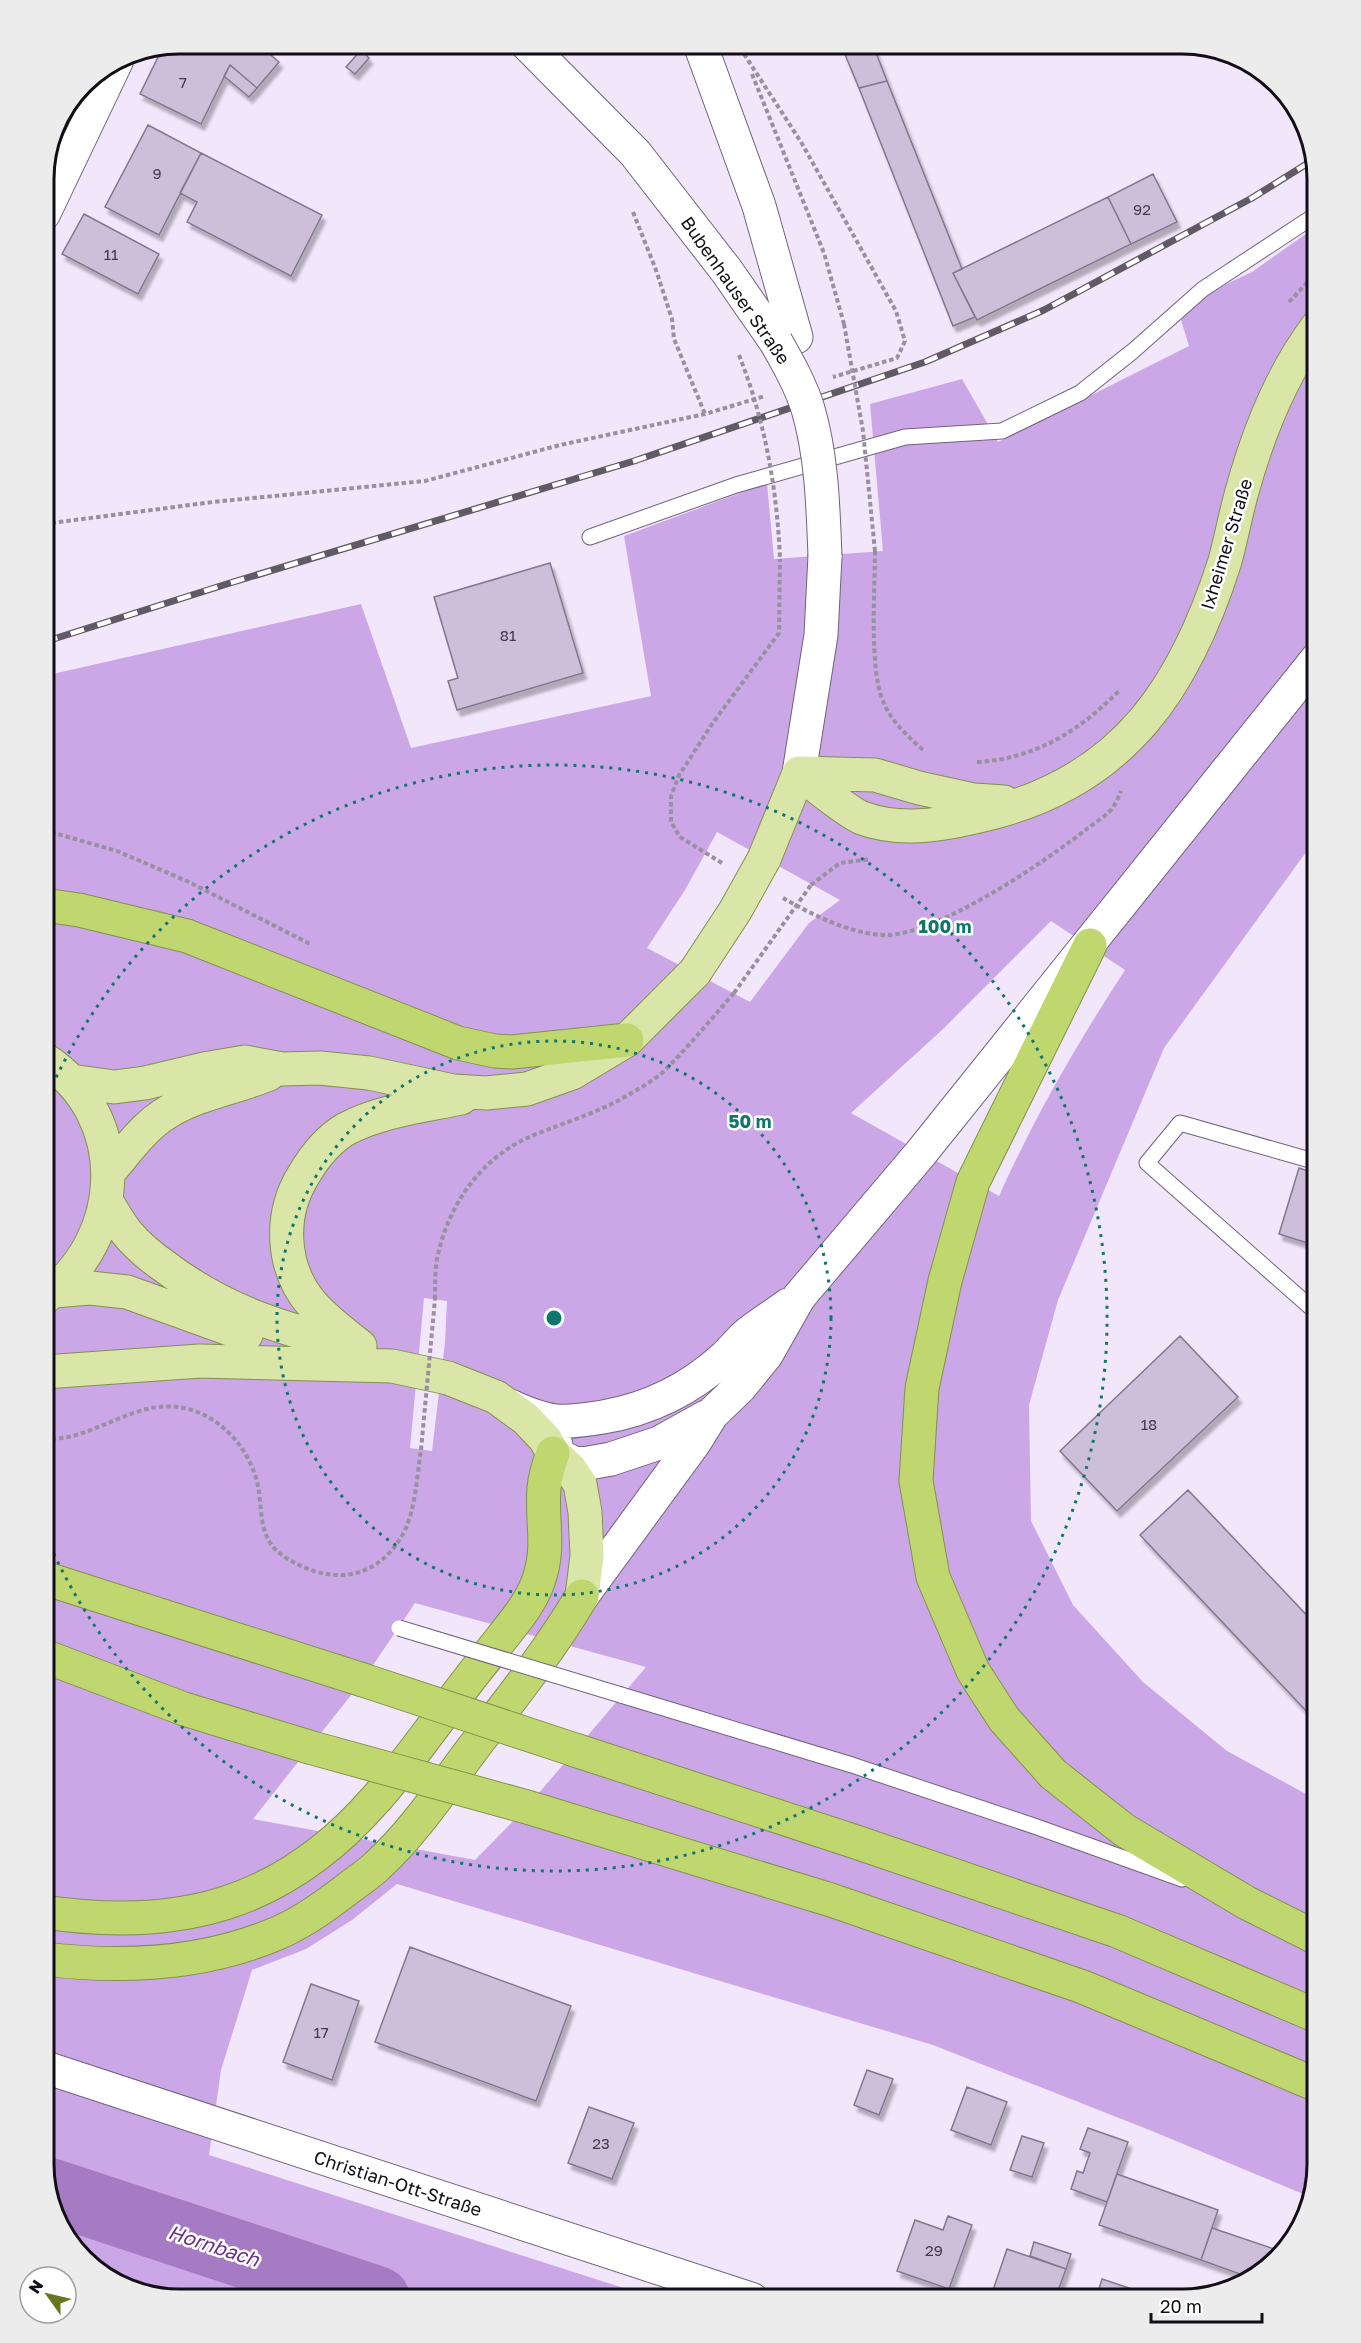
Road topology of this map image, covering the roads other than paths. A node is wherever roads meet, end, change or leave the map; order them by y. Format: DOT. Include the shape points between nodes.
graph roads {
  1 [pos="537,54"];
  2 [pos="704,54"];
  3 [pos="110,75"];
  4 [pos="54,193"];
  5 [pos="1307,221"];
  6 [pos="786,340"];
  7 [pos="1307,343"];
  8 [pos="590,537"];
  9 [pos="1307,672"];
  10 [pos="800,773"];
  11 [pos="1023,804"];
  12 [pos="54,907"];
  13 [pos="1090,945"];
  14 [pos="627,1040"];
  15 [pos="54,1067"];
  16 [pos="282,1069"];
  17 [pos="71,1081"];
  18 [pos="486,1093"];
  19 [pos="1307,1159"];
  20 [pos="108,1187"];
  21 [pos="54,1290"];
  22 [pos="54,1294"];
  23 [pos="799,1297"];
  24 [pos="1307,1304"];
  25 [pos="360,1346"];
  26 [pos="317,1364"];
  27 [pos="392,1366"];
  28 [pos="54,1371"];
  29 [pos="509,1406"];
  30 [pos="712,1414"];
  31 [pos="573,1422"];
  32 [pos="553,1453"];
  33 [pos="54,1581"];
  34 [pos="582,1596"];
  35 [pos="399,1628"];
  36 [pos="54,1661"];
  37 [pos="1247,1903"];
  38 [pos="54,1913"];
  39 [pos="1307,1933"];
  40 [pos="54,1960"];
  41 [pos="1307,2012"];
  42 [pos="54,2070"];
  43 [pos="1307,2081"];
  44 [pos="721,2289"];
  1 -- 6 [label="main road, Bubenhauser Straße" via="635,153"];
  2 -- 6 [label="main road" via="759,206"];
  3 -- 4 [label="street"];
  5 -- 8 [label="lane" via="1203,289 1080,393 1002,431 905,437 736,485"];
  6 -- 10 [label="main road, bridge" via="815,441 823,496 825,556 821,635"];
  7 -- 11 [label="main road, Ixheimer Straße" via="1283,382 1258,437 1225,560 1180,671 1143,724 1104,760 1065,786"];
  9 -- 13 [label="main road"];
  10 -- 11 [label="main road, Ixheimer Straße" via="875,774 974,800"];
  10 -- 11 [label="main road, Ixheimer Straße" via="860,818 880,822 916,826 956,822"];
  10 -- 14 [label="main road, bridge" via="764,859 735,912 695,972"];
  12 -- 14 [label="highway" via="187,936 458,1043 512,1052"];
  13 -- 23 [label="main road"];
  13 -- 37 [label="highway" via="973,1182 945,1281 922,1388 916,1481 933,1577 973,1671 1004,1719 1053,1774 1124,1830"];
  14 -- 18 [label="main road" via="572,1073 527,1089"];
  15 -- 17 [label="main road"];
  16 -- 17 [label="main road" via="245,1062 114,1087"];
  16 -- 18 [label="main road" via="369,1073 453,1091"];
  16 -- 20 [label="main road" via="168,1111 138,1137"];
  17 -- 20 [label="main road" via="96,1122"];
  18 -- 25 [label="main road" via="390,1113 345,1130 317,1153 295,1188 286,1224 293,1273 310,1302"];
  19 -- 24 [label="lane" via="1180,1123 1147,1163"];
  20 -- 21 [label="main road" via="100,1226 90,1249"];
  20 -- 25 [label="main road" via="128,1234 181,1279 223,1304 286,1330"];
  22 -- 26 [label="main road" via="90,1288 127,1292"];
  23 -- 30 [label="main road" via="766,1355"];
  23 -- 31 [label="main road" via="744,1337 683,1390 633,1411"];
  25 -- 27 [label="main road"];
  26 -- 27 [label="main road"];
  26 -- 28 [label="main road" via="200,1361"];
  27 -- 29 [label="main road" via="448,1378"];
  29 -- 31 [label="main road" via="532,1416"];
  29 -- 32 [label="main road" via="545,1439"];
  30 -- 32 [label="main road" via="659,1443 611,1459 583,1464"];
  30 -- 34 [label="main road"];
  31 -- 32 [label="main road" via="562,1433"];
  32 -- 34 [label="main road" via="580,1484 584,1501 587,1556"];
  32 -- 38 [label="highway" via="544,1487 544,1565 526,1606 375,1800 342,1834 290,1875 235,1901 143,1917"];
  33 -- 41 [label="highway, bridge" via="1117,1931"];
  34 -- 40 [label="highway" via="558,1637 411,1831 378,1866 305,1919 233,1949 190,1958 144,1963"];
  35 -- 37 [label="lane, bridge" via="852,1765"];
  36 -- 43 [label="highway, bridge" via="184,1709 831,1900 1083,1987"];
  37 -- 39 [label="highway"];
  42 -- 44 [label="street, Christian-Ott-Straße"];
}
